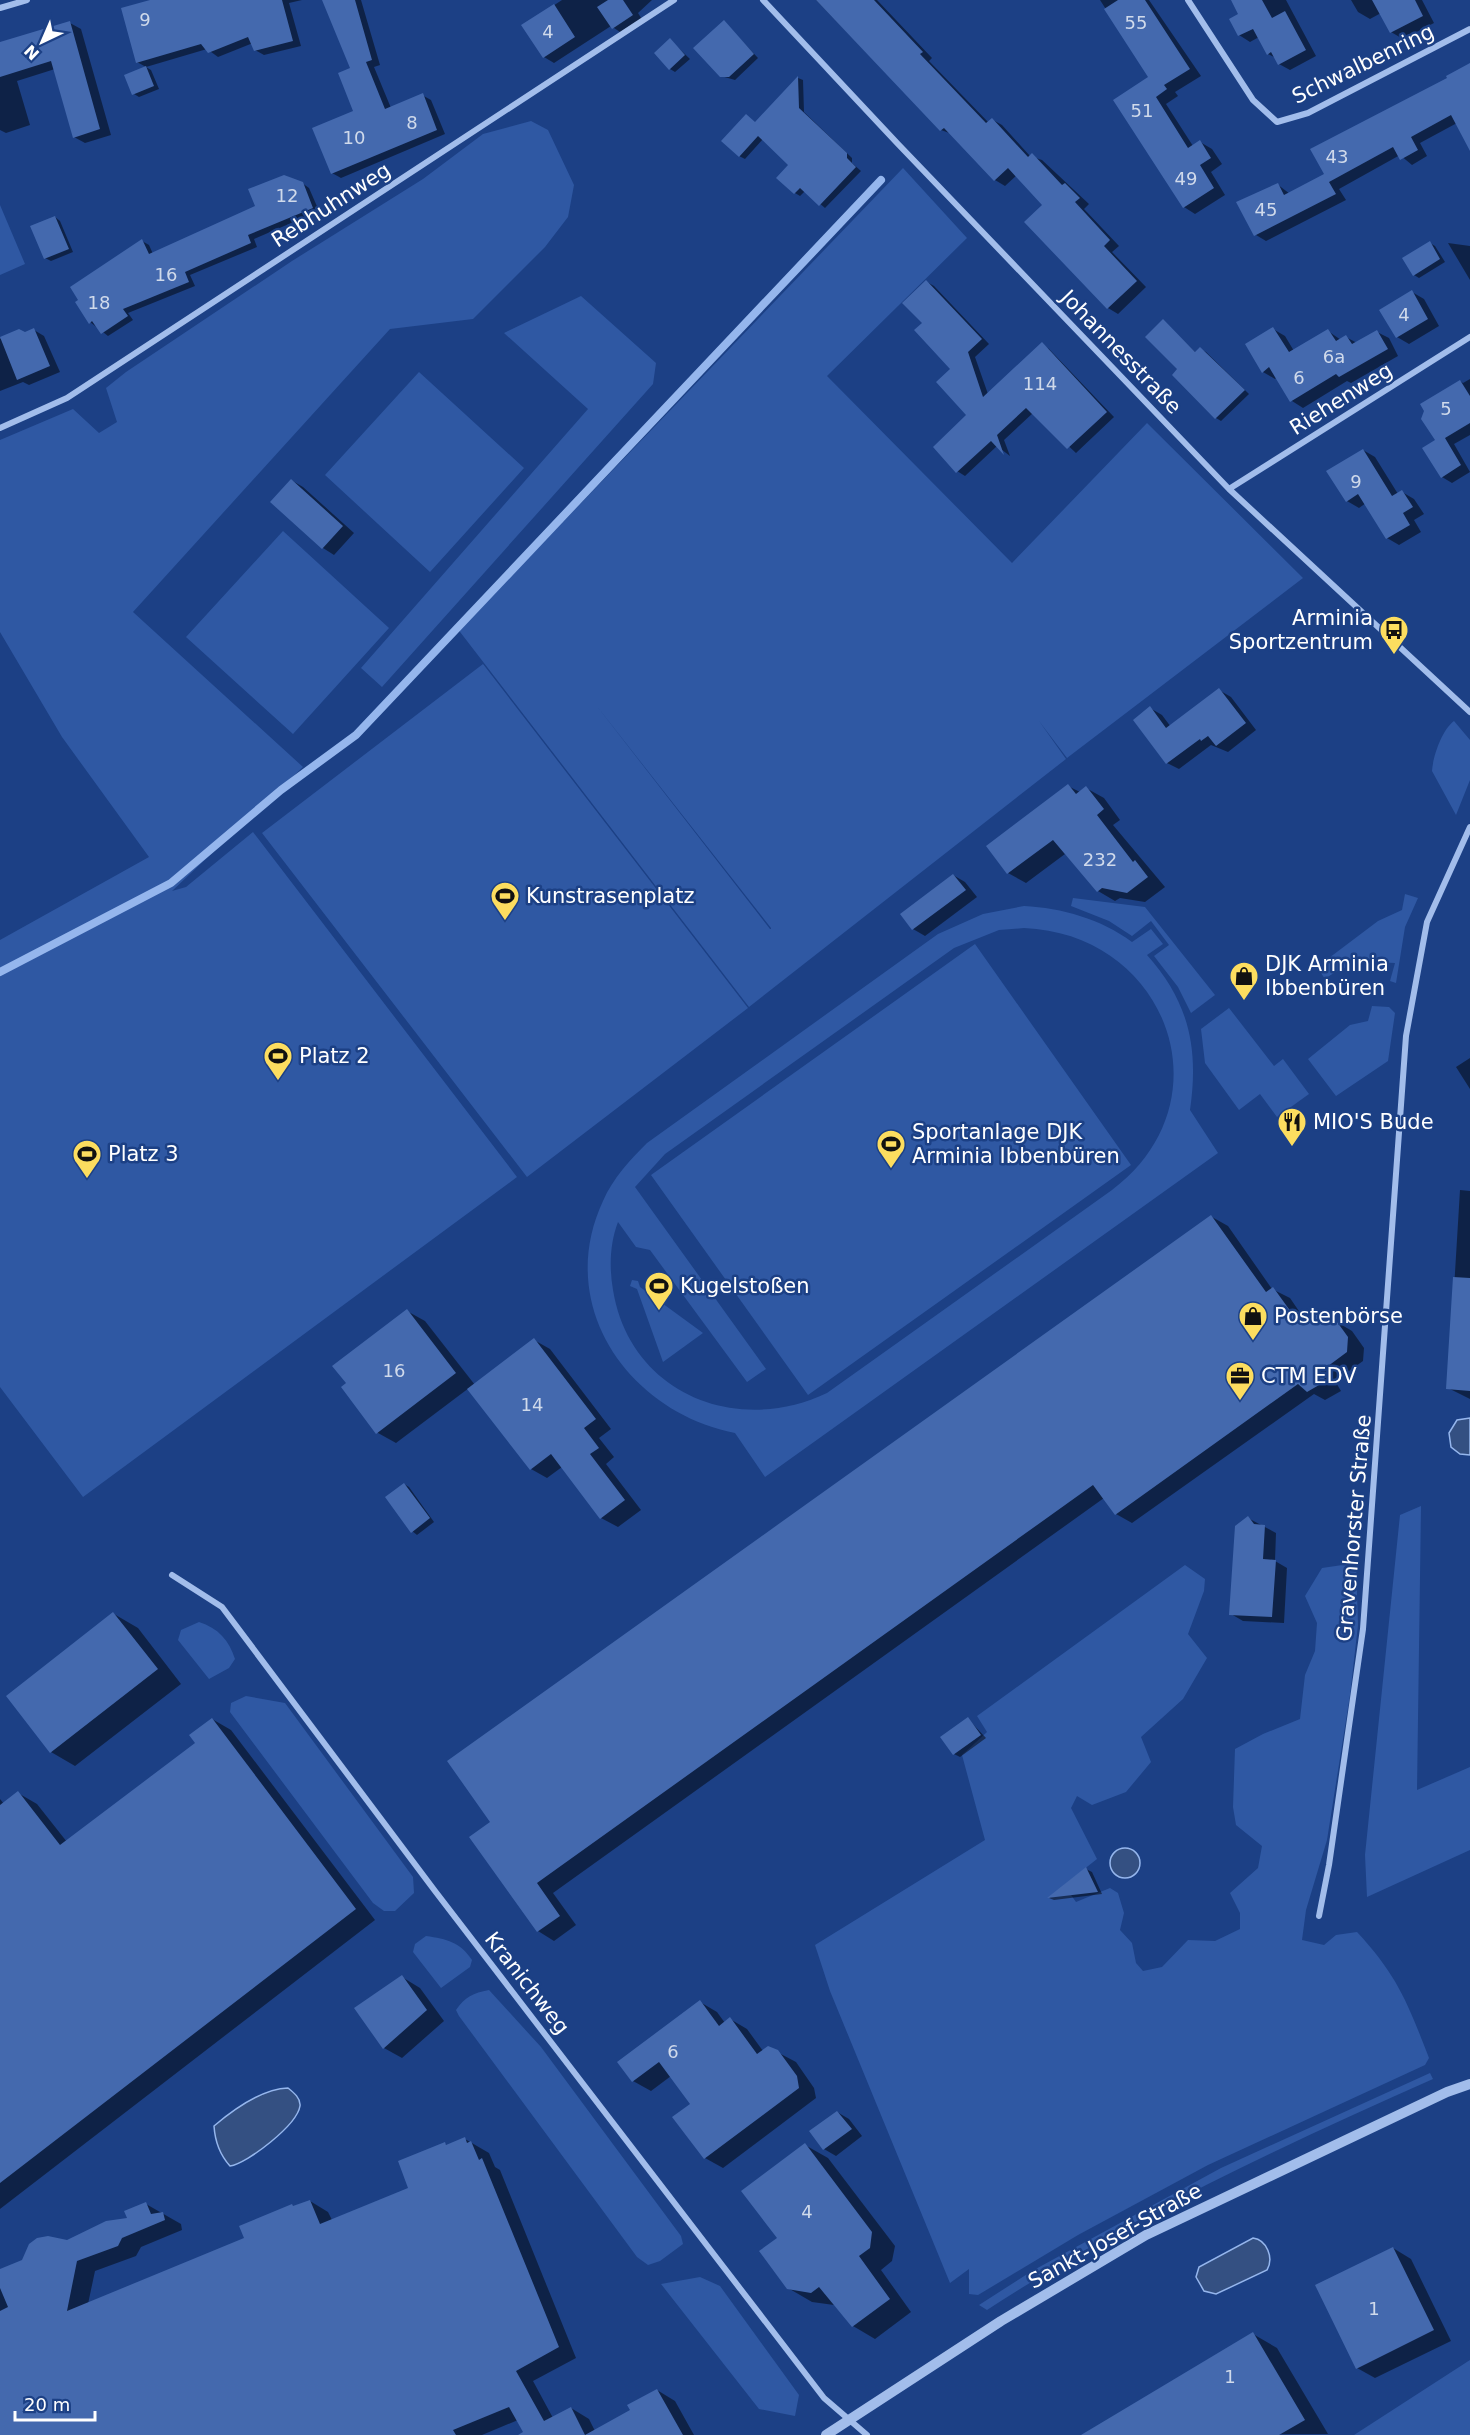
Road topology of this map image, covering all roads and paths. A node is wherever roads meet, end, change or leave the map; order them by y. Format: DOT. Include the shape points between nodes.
graph roads {
  1 [pos="27,0"];
  2 [pos="674,0"];
  3 [pos="763,0"];
  4 [pos="1188,0"];
  5 [pos="0,8"];
  6 [pos="1470,29"];
  7 [pos="1470,337"];
  8 [pos="0,428"];
  9 [pos="1229,489"];
  10 [pos="1470,712"];
  11 [pos="1470,827"];
  12 [pos="172,1575"];
  13 [pos="1319,1916"];
  14 [pos="1470,2084"];
  15 [pos="849,2421"];
  16 [pos="826,2435"];
  17 [pos="867,2435"];
  1 -- 5 [label="street"];
  2 -- 8 [label="street, Rebhuhnweg" via="67,398"];
  3 -- 9 [label="street, Johannesstraße"];
  4 -- 6 [label="street, Schwalbenring" via="1253,100 1276,122 1308,113"];
  7 -- 9 [label="street, Riehenweg"];
  9 -- 10 [label="street, Johannesstraße"];
  11 -- 13 [label="street, Gravenhorster Straße" via="1427,922 1406,1036 1363,1629"];
  12 -- 15 [label="street, Kranichweg" via="222,1607 824,2398"];
  14 -- 15 [label="street, Sankt-Josef-Straße" via="1146,2235 1001,2321"];
  15 -- 16 [label="street, Sankt-Josef-Straße"];
  15 -- 17 [label="street, Kranichweg"];
}
